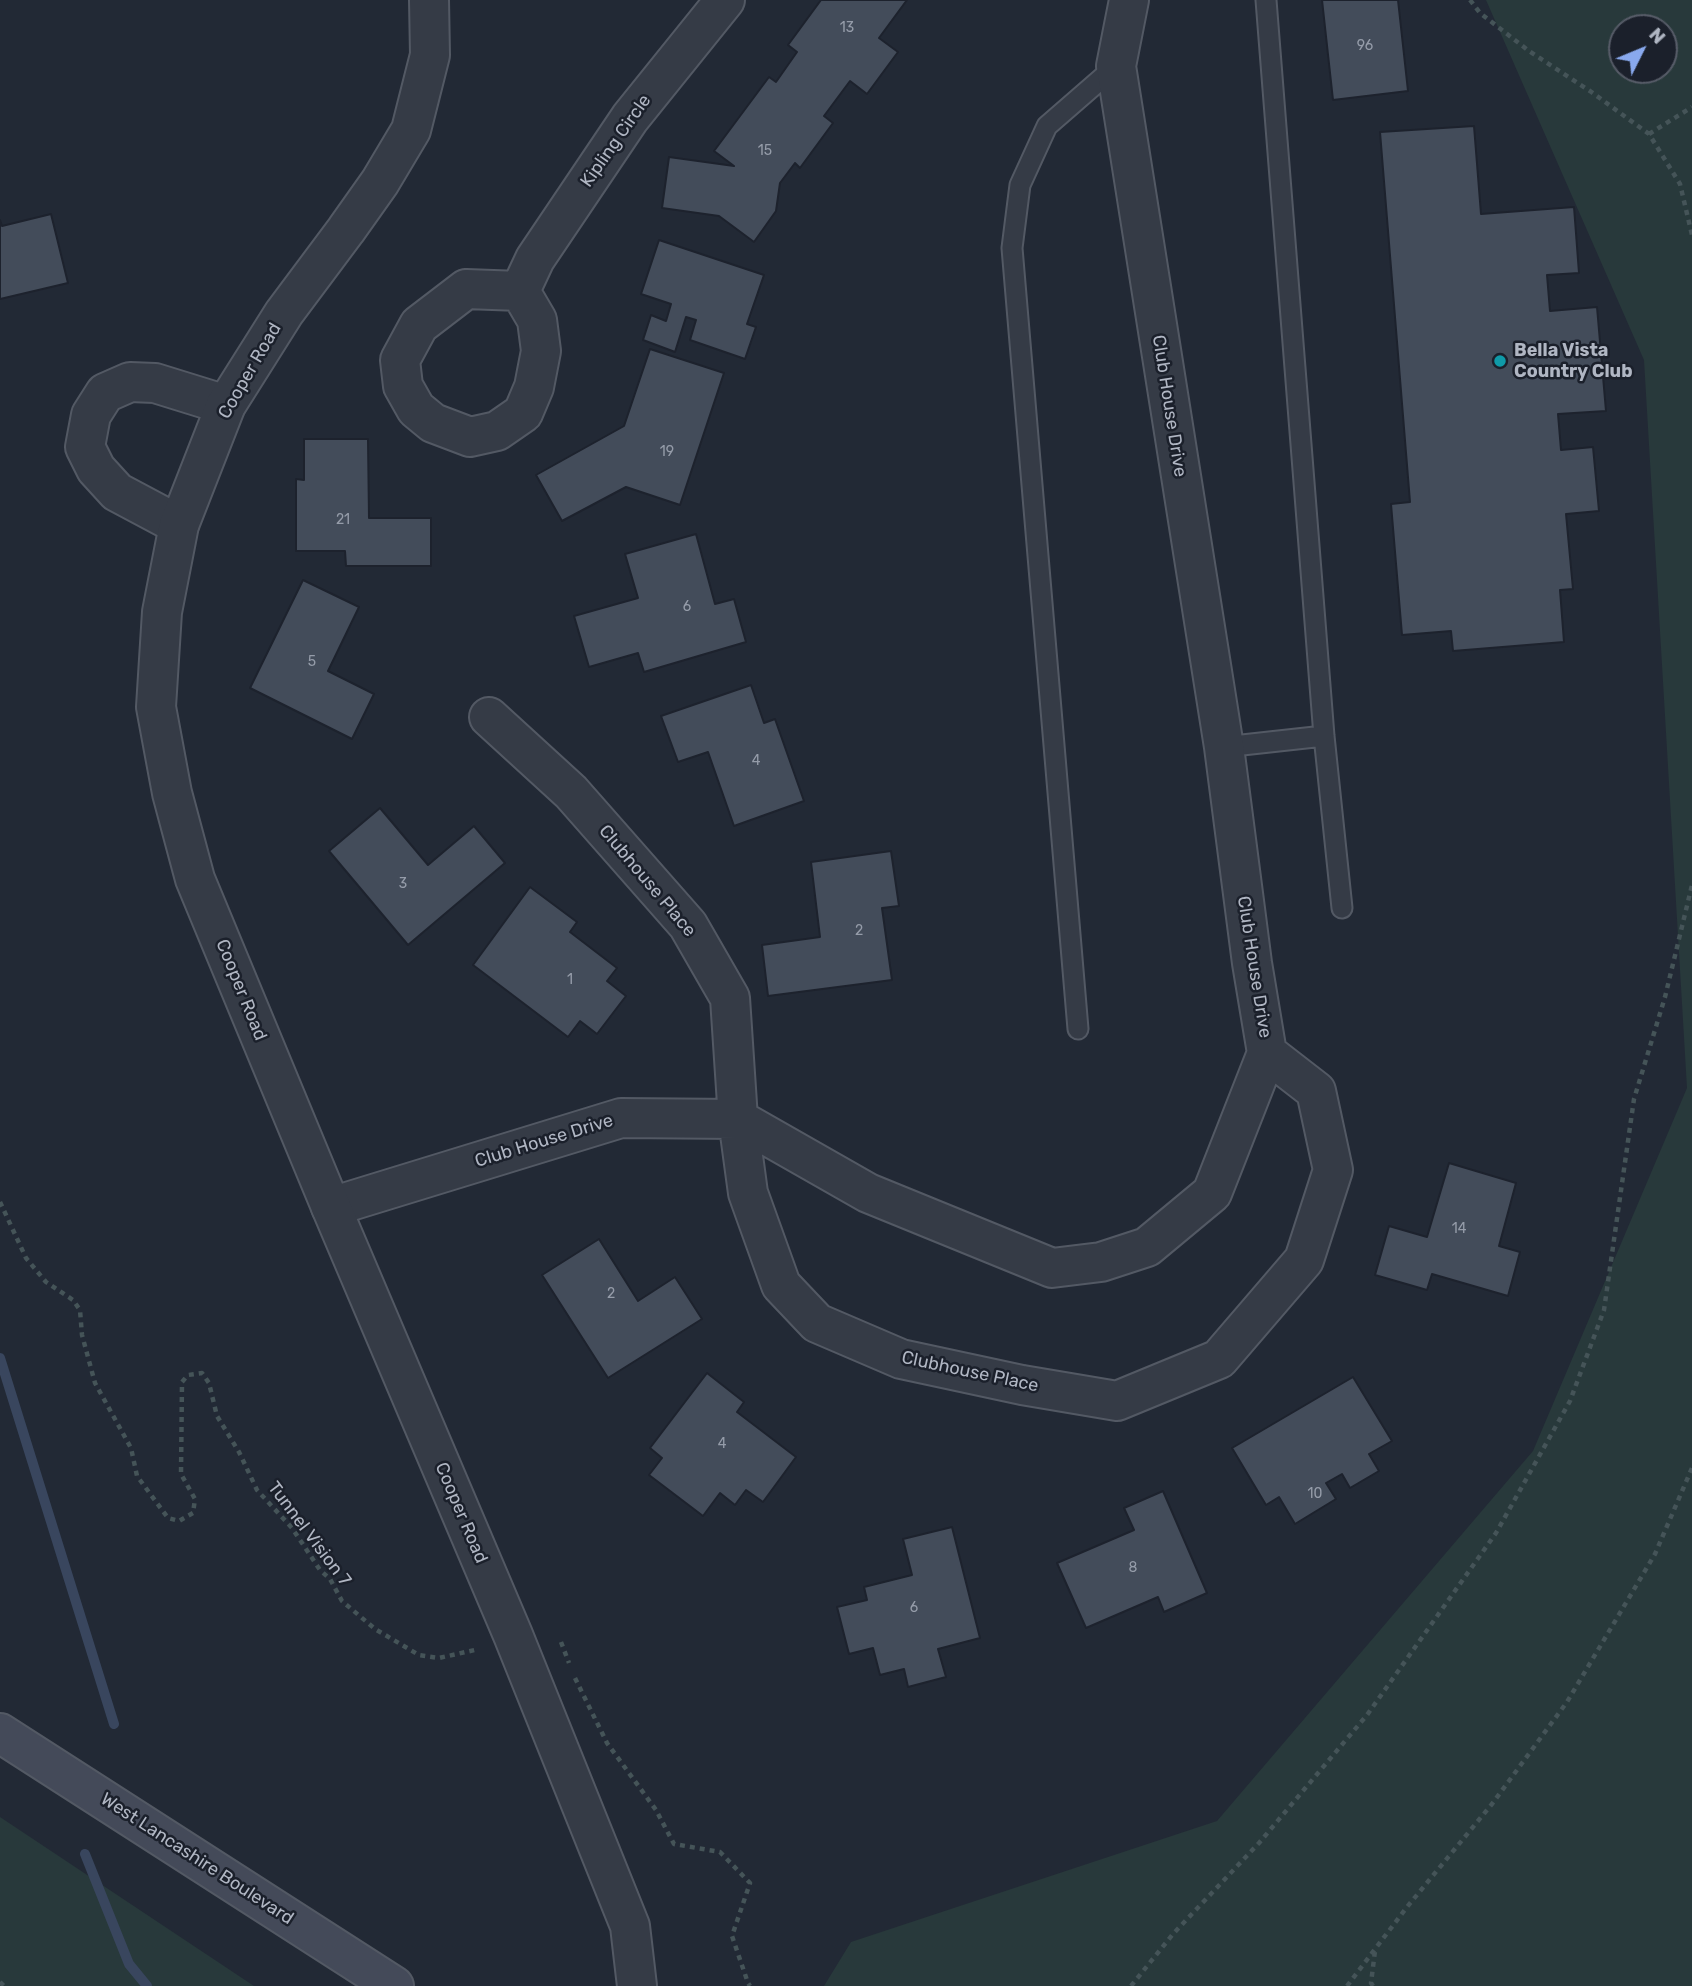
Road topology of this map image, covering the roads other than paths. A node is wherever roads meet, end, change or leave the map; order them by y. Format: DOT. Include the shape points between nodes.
graph roads {
  1 [pos="429,0"];
  2 [pos="725,0"];
  3 [pos="1129,0"];
  4 [pos="1266,0"];
  5 [pos="1115,66"];
  6 [pos="520,291"];
  7 [pos="226,405"];
  8 [pos="179,525"];
  9 [pos="489,717"];
  10 [pos="1324,736"];
  11 [pos="1224,747"];
  12 [pos="1342,908"];
  13 [pos="1078,1029"];
  14 [pos="1267,1053"];
  15 [pos="738,1119"];
  16 [pos="331,1207"];
  17 [pos="0,1733"];
  18 [pos="394,1986"];
  19 [pos="637,1986"];
  1 -- 7 [label="street, Cooper Road" via="430,55 411,131"];
  2 -- 6 [label="street, Kipling Circle" via="630,118 535,259"];
  3 -- 5 [label="street, Club House Drive"];
  4 -- 10 [label="lane"];
  5 -- 11 [label="street, Club House Drive"];
  5 -- 13 [label="lane" via="1047,126 1020,185 1012,248"];
  7 -- 8 [label="street, Cooper Road"];
  7 -- 8 [label="street" via="155,383 130,382 105,393 91,415 85,447 96,469 117,492"];
  8 -- 16 [label="street, Cooper Road" via="162,612 156,707 172,793 195,879"];
  9 -- 15 [label="street, Clubhouse Place" via="571,792 688,925 730,998"];
  10 -- 11 [label="lane"];
  10 -- 12 [label="lane"];
  11 -- 14 [label="street, Club House Drive"];
  14 -- 15 [label="street, Club House Drive" via="1212,1193 1147,1247 1101,1262 1052,1268 868,1193"];
  14 -- 15 [label="street, Clubhouse Place" via="1315,1091 1333,1170 1304,1260 1219,1359 1117,1401 901,1359 817,1324 781,1285 748,1193"];
  15 -- 16 [label="street, Club House Drive" via="621,1118"];
  16 -- 19 [label="street, Cooper Road" via="513,1635 630,1926"];
  17 -- 18 [label="main road, West Lancashire Boulevard"];
}
